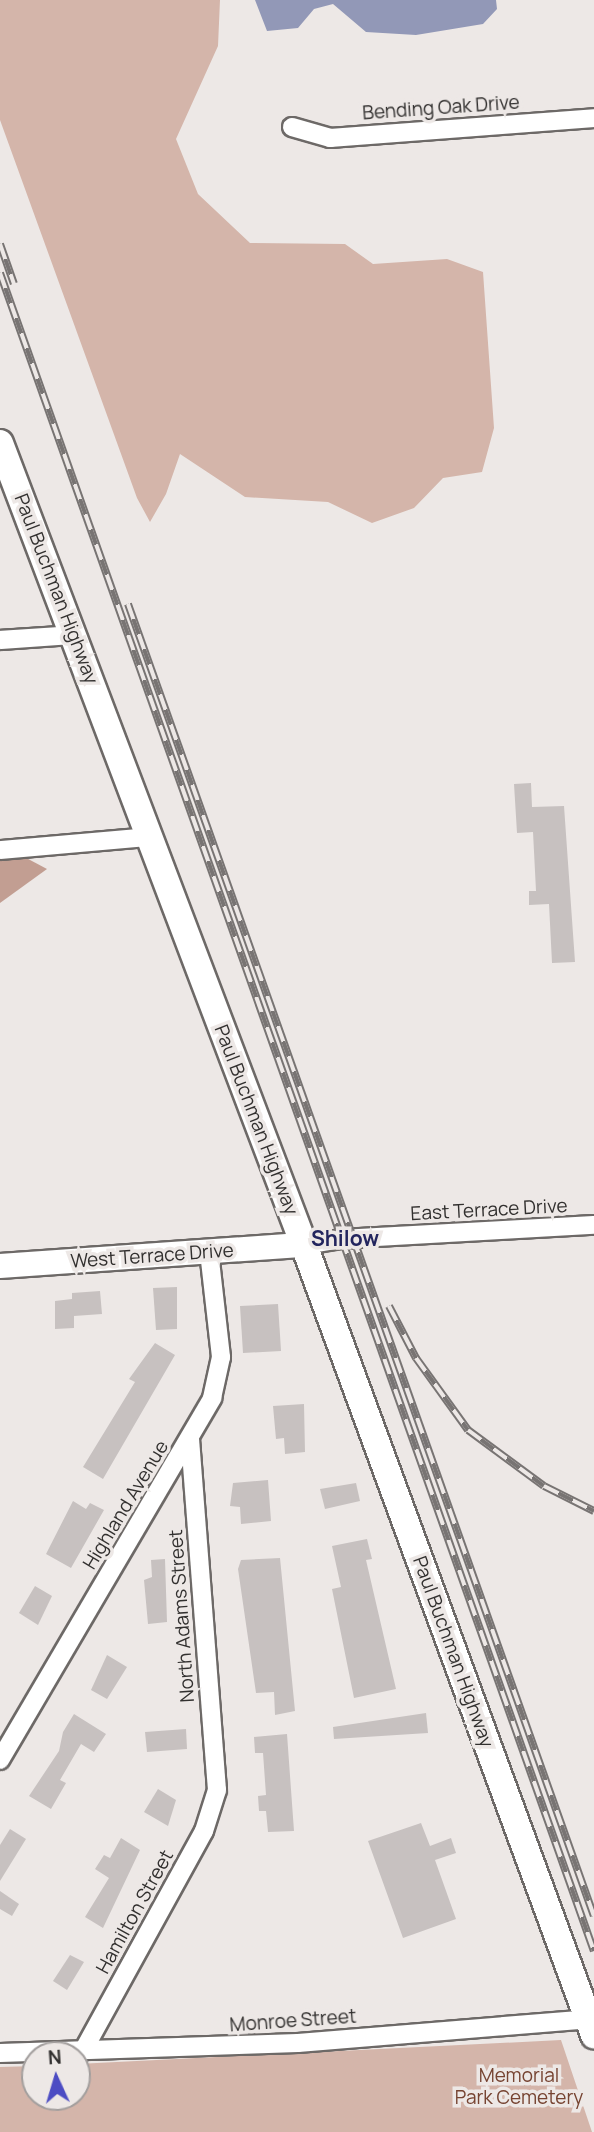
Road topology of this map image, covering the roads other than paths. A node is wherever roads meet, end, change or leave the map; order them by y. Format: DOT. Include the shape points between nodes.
graph roads {
  1 [pos="594,118"];
  2 [pos="292,127"];
  3 [pos="0,443"];
  4 [pos="74,635"];
  5 [pos="0,640"];
  6 [pos="149,837"];
  7 [pos="0,850"];
  8 [pos="594,1225"];
  9 [pos="304,1245"];
  10 [pos="209,1252"];
  11 [pos="0,1266"];
  12 [pos="190,1439"];
  13 [pos="0,1760"];
  14 [pos="217,1790"];
  15 [pos="591,2027"];
  16 [pos="88,2041"];
  17 [pos="91,2051"];
  18 [pos="21,2052"];
  19 [pos="0,2053"];
  1 -- 2 [label="street, Bending Oak Drive" via="330,138"];
  3 -- 4 [label="main road, Paul Buchman Highway"];
  4 -- 5 [label="street"];
  4 -- 6 [label="main road, Paul Buchman Highway"];
  6 -- 7 [label="street"];
  6 -- 9 [label="main road, Paul Buchman Highway"];
  8 -- 9 [label="street, East Terrace Drive"];
  9 -- 10 [label="street, West Terrace Drive"];
  9 -- 15 [label="main road, Paul Buchman Highway"];
  10 -- 11 [label="street, West Terrace Drive"];
  10 -- 12 [label="street, Highland Avenue" via="221,1357 212,1398"];
  12 -- 13 [label="street, Highland Avenue"];
  12 -- 14 [label="street, North Adams Street"];
  14 -- 16 [label="street, Hamilton Street" via="204,1831"];
  15 -- 17 [label="street, Monroe Street"];
  18 -- 19 [label="street, Monroe Street"];
}
